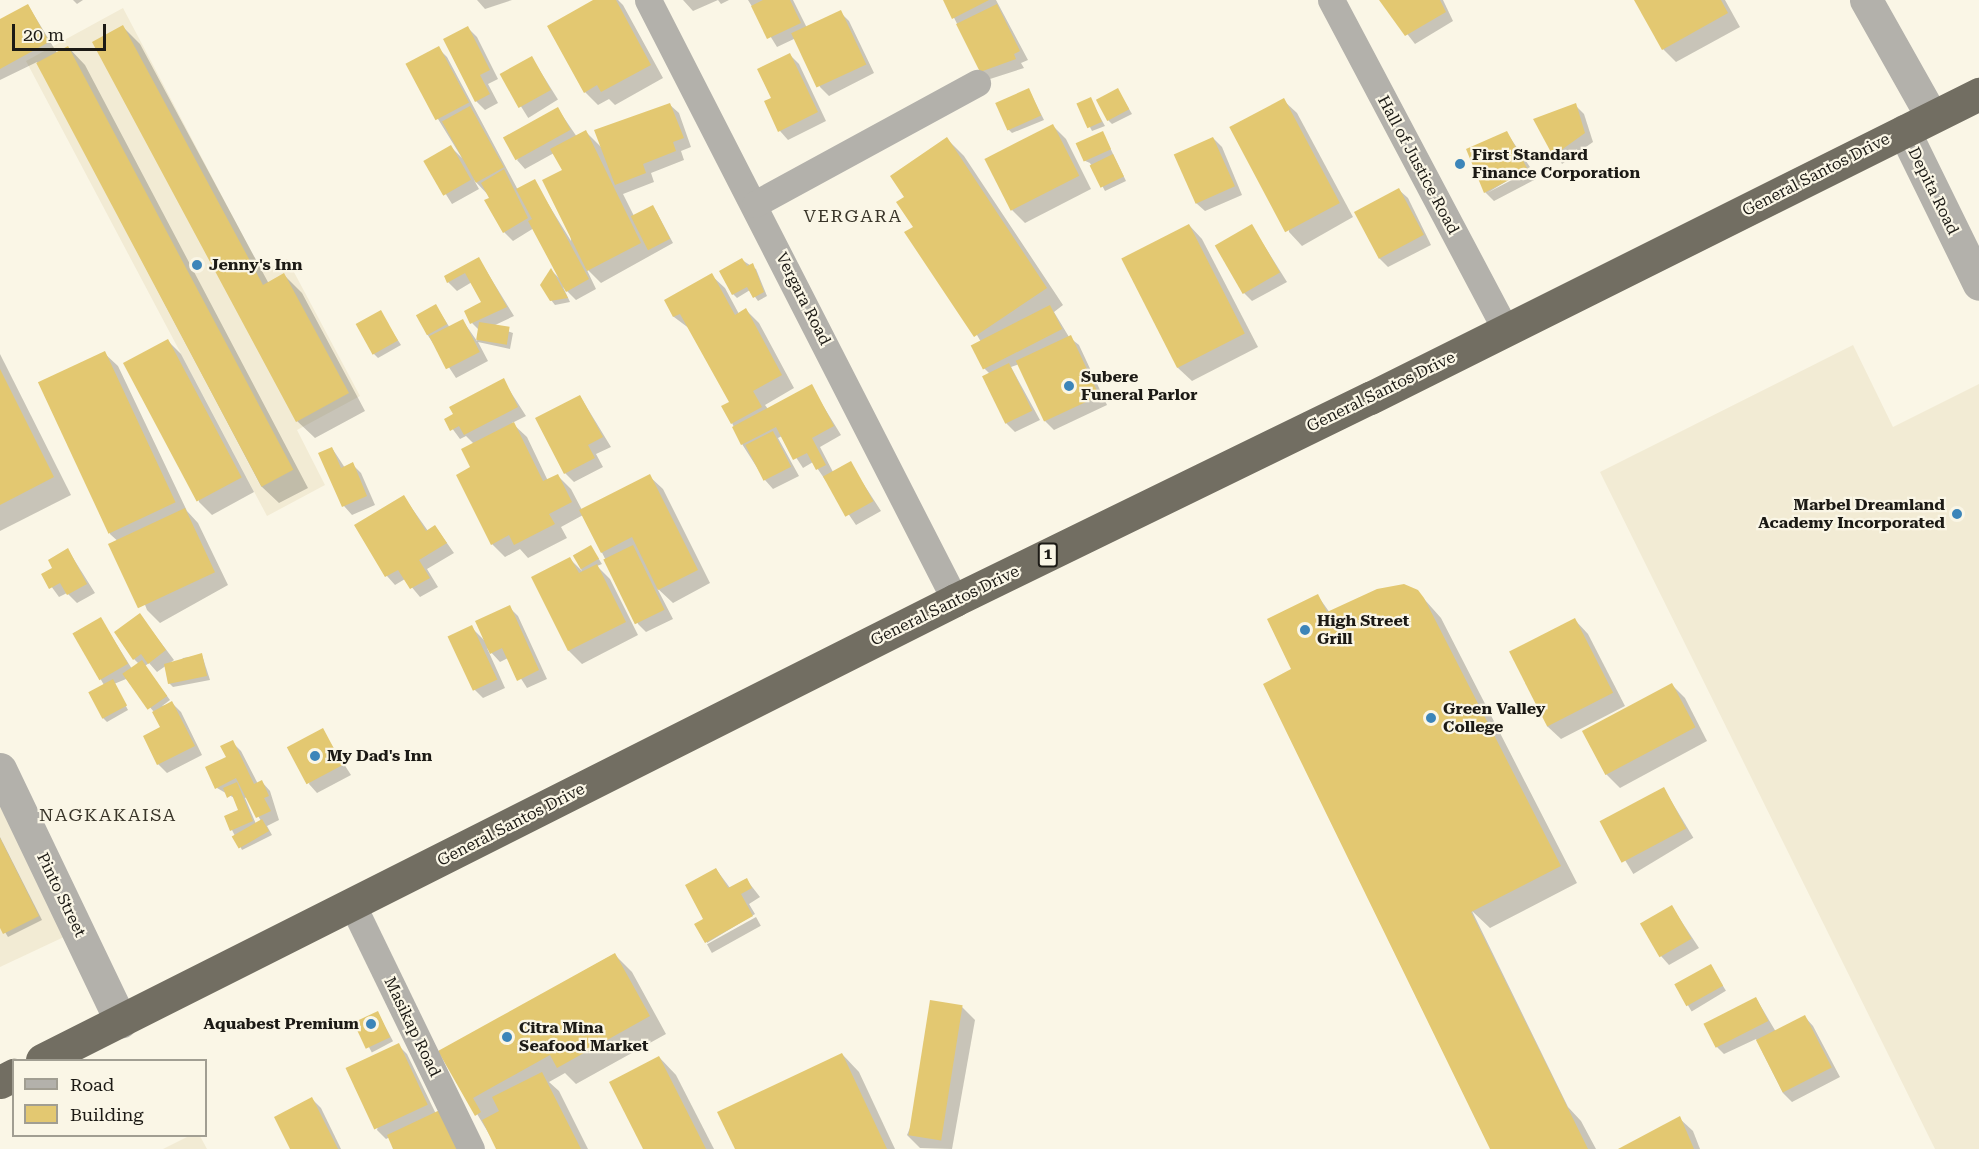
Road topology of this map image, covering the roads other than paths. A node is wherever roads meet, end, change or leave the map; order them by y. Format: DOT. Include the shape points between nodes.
graph roads {
  1 [pos="648,0"];
  2 [pos="1331,0"];
  3 [pos="1866,0"];
  4 [pos="977,83"];
  5 [pos="1979,94"];
  6 [pos="1918,124"];
  7 [pos="756,204"];
  8 [pos="1979,284"];
  9 [pos="1506,330"];
  10 [pos="955,600"];
  11 [pos="0,769"];
  12 [pos="353,906"];
  13 [pos="121,1022"];
  14 [pos="44,1059"];
  15 [pos="471,1149"];
  1 -- 7 [label="street, Vergara Road"];
  2 -- 9 [label="street, Hall of Justice Road"];
  3 -- 6 [label="street, Depita Road"];
  4 -- 7 [label="street"];
  5 -- 6 [label="highway, General Santos Drive / 1"];
  6 -- 8 [label="street, Depita Road"];
  6 -- 9 [label="highway, General Santos Drive / 1"];
  7 -- 10 [label="street, Vergara Road"];
  9 -- 10 [label="highway, General Santos Drive / 1"];
  10 -- 12 [label="highway, General Santos Drive / 1"];
  11 -- 13 [label="street, Pinto Street"];
  12 -- 13 [label="highway, General Santos Drive / 1"];
  12 -- 15 [label="street, Masikap Road"];
  13 -- 14 [label="highway, General Santos Drive / 1"];
}
